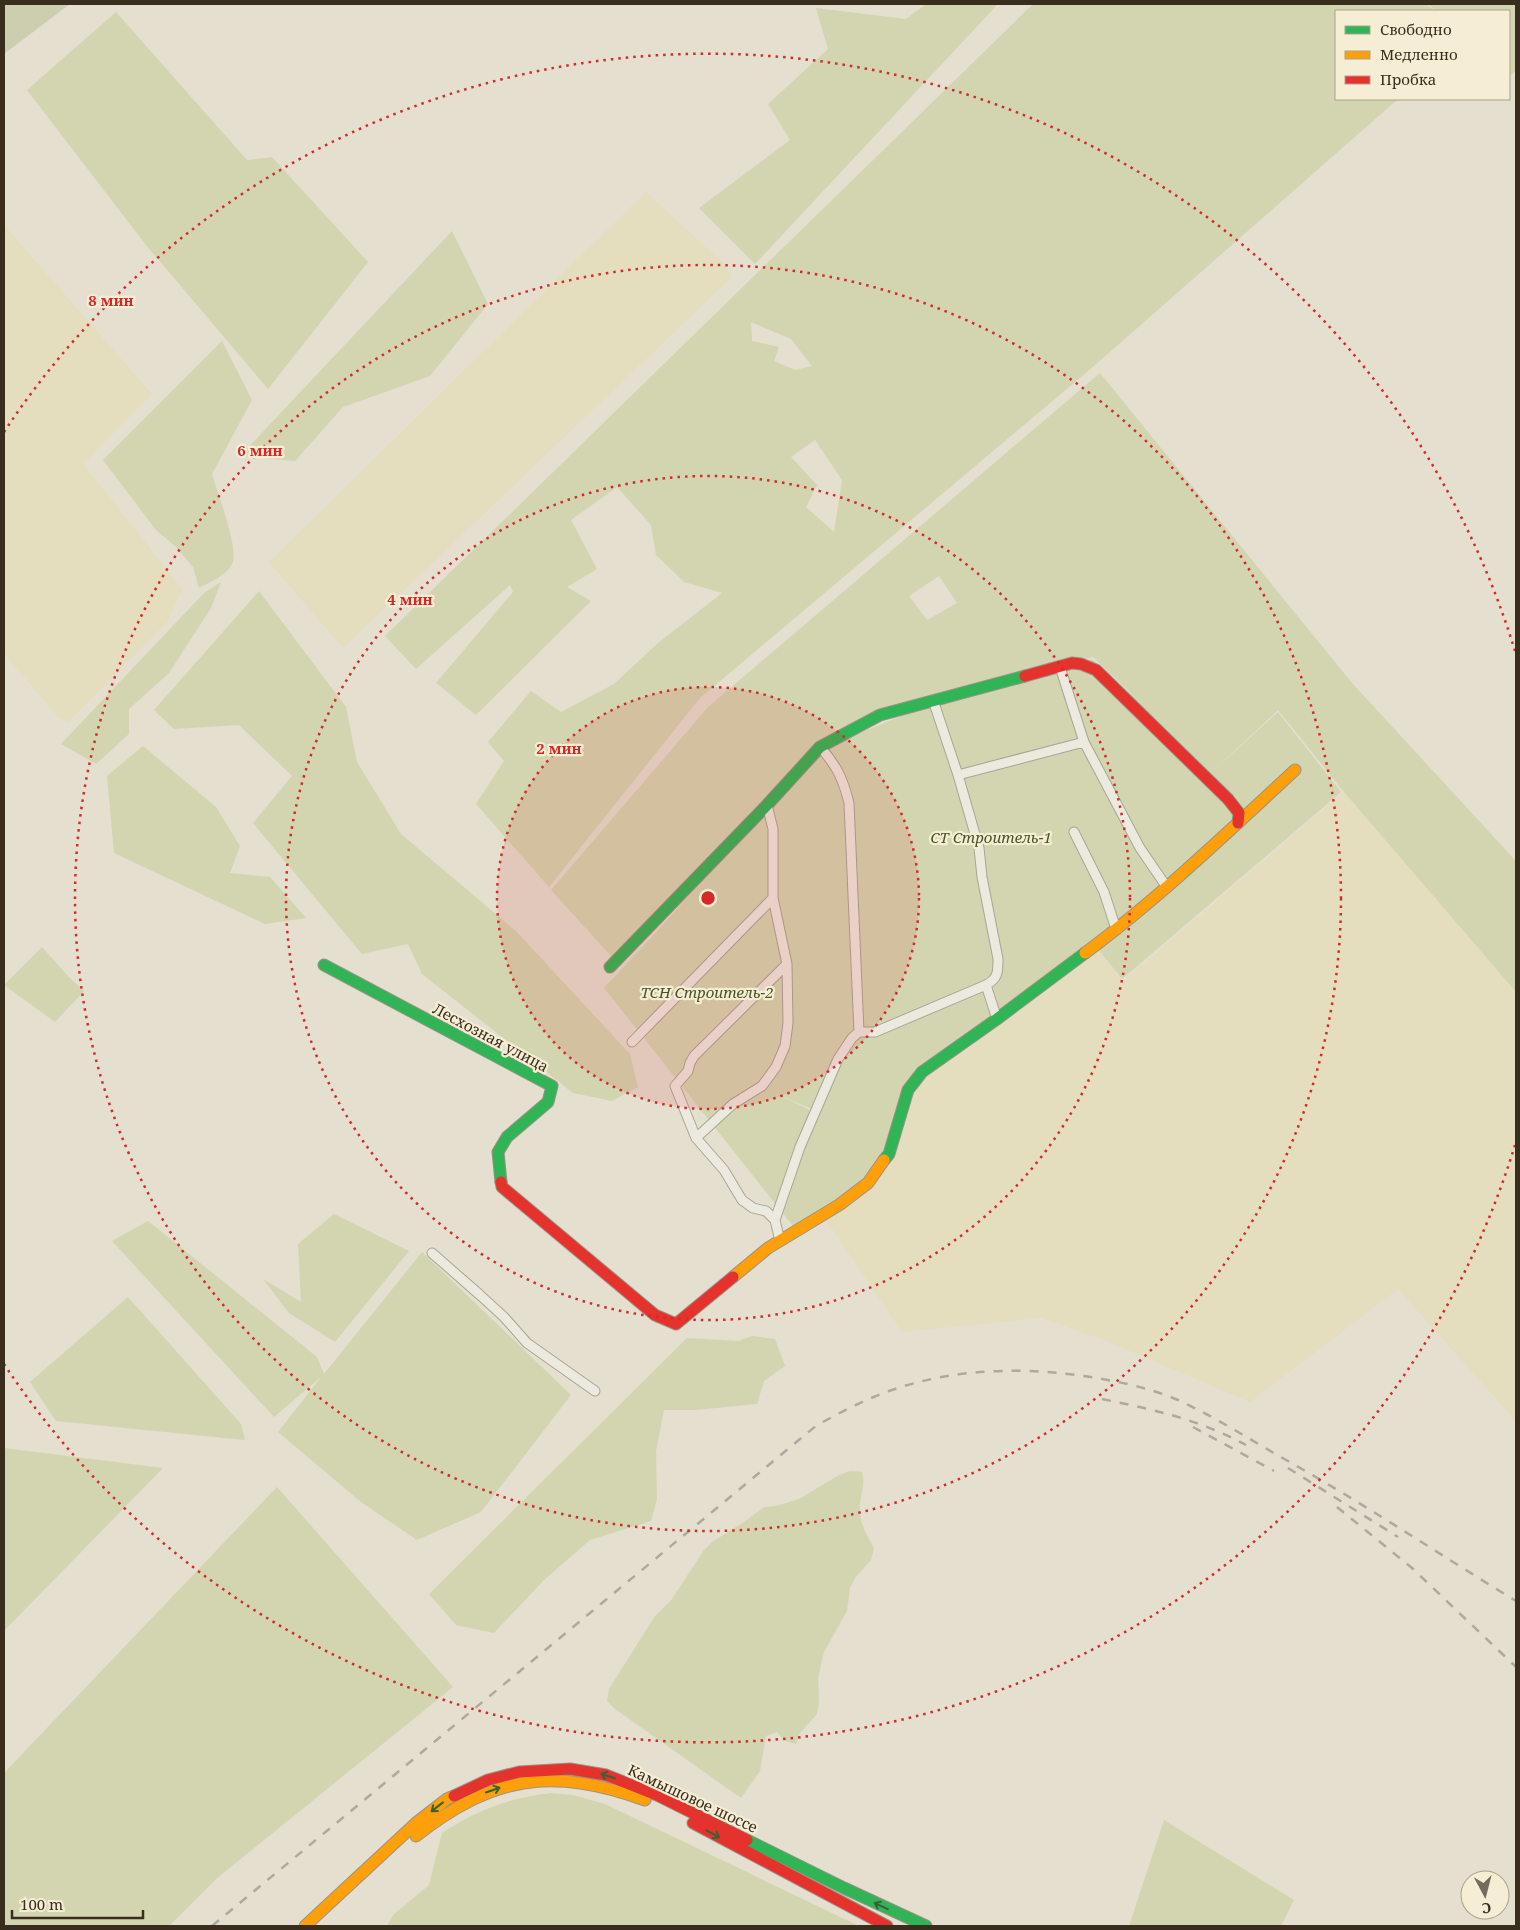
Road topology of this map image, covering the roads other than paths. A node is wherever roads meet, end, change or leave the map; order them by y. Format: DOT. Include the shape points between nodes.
graph roads {
  1 [pos="1060,667"];
  2 [pos="933,700"];
  3 [pos="1084,742"];
  4 [pos="820,747"];
  5 [pos="1295,770"];
  6 [pos="958,775"];
  7 [pos="767,805"];
  8 [pos="1238,823"];
  9 [pos="1074,832"];
  10 [pos="1166,886"];
  11 [pos="773,898"];
  12 [pos="1116,929"];
  13 [pos="324,964"];
  14 [pos="787,964"];
  15 [pos="610,967"];
  16 [pos="986,985"];
  17 [pos="997,1019"];
  18 [pos="859,1032"];
  19 [pos="632,1042"];
  20 [pos="696,1138"];
  21 [pos="775,1220"];
  22 [pos="780,1241"];
  23 [pos="432,1253"];
  24 [pos="595,1391"];
  25 [pos="305,1926"];
  26 [pos="318,1926"];
  27 [pos="887,1926"];
  28 [pos="902,1926"];
  29 [pos="911,1926"];
  30 [pos="926,1926"];
  1 -- 2 [label="street"];
  1 -- 3 [label="street"];
  1 -- 8 [label="street" via="1072,663 1096,670 1228,799 1239,813"];
  2 -- 4 [label="street" via="880,715"];
  2 -- 6 [label="street"];
  3 -- 6 [label="street"];
  3 -- 10 [label="street" via="1140,848"];
  4 -- 7 [label="street"];
  4 -- 18 [label="street" via="838,770 849,803"];
  5 -- 8 [label="street"];
  6 -- 16 [label="street" via="979,848 998,959 996,979"];
  7 -- 11 [label="street" via="773,829"];
  7 -- 15 [label="street"];
  8 -- 10 [label="street"];
  9 -- 12 [label="street" via="1104,892"];
  10 -- 12 [label="street"];
  11 -- 14 [label="street"];
  11 -- 19 [label="street"];
  12 -- 17 [label="street"];
  13 -- 22 [label="street, Лесхозная улица" via="552,1086 548,1102 507,1137 498,1152 502,1187 655,1315 676,1324"];
  14 -- 20 [label="street" via="788,1023 785,1046 776,1067 762,1086 733,1104"];
  14 -- 20 [label="street" via="694,1056 688,1071 674,1086"];
  16 -- 17 [label="street"];
  16 -- 18 [label="street" via="875,1032"];
  17 -- 22 [label="street" via="915,1080 908,1090 889,1154 868,1183"];
  18 -- 21 [label="street" via="838,1059 800,1147"];
  20 -- 21 [label="street" via="724,1170 742,1200 753,1208 766,1210"];
  21 -- 22 [label="street"];
  23 -- 24 [label="street" via="480,1295 526,1343"];
  30 -- 25 [label="street, Камышовое шоссе, one-way" via="659,1796 606,1775 570,1769 519,1772 488,1780 447,1799"];
  26 -- 27 [label="street, Камышовое шоссе, one-way" via="423,1830 458,1804 503,1787 556,1779 613,1788 663,1808"];
  28 -- 29 [label="street"];
}
